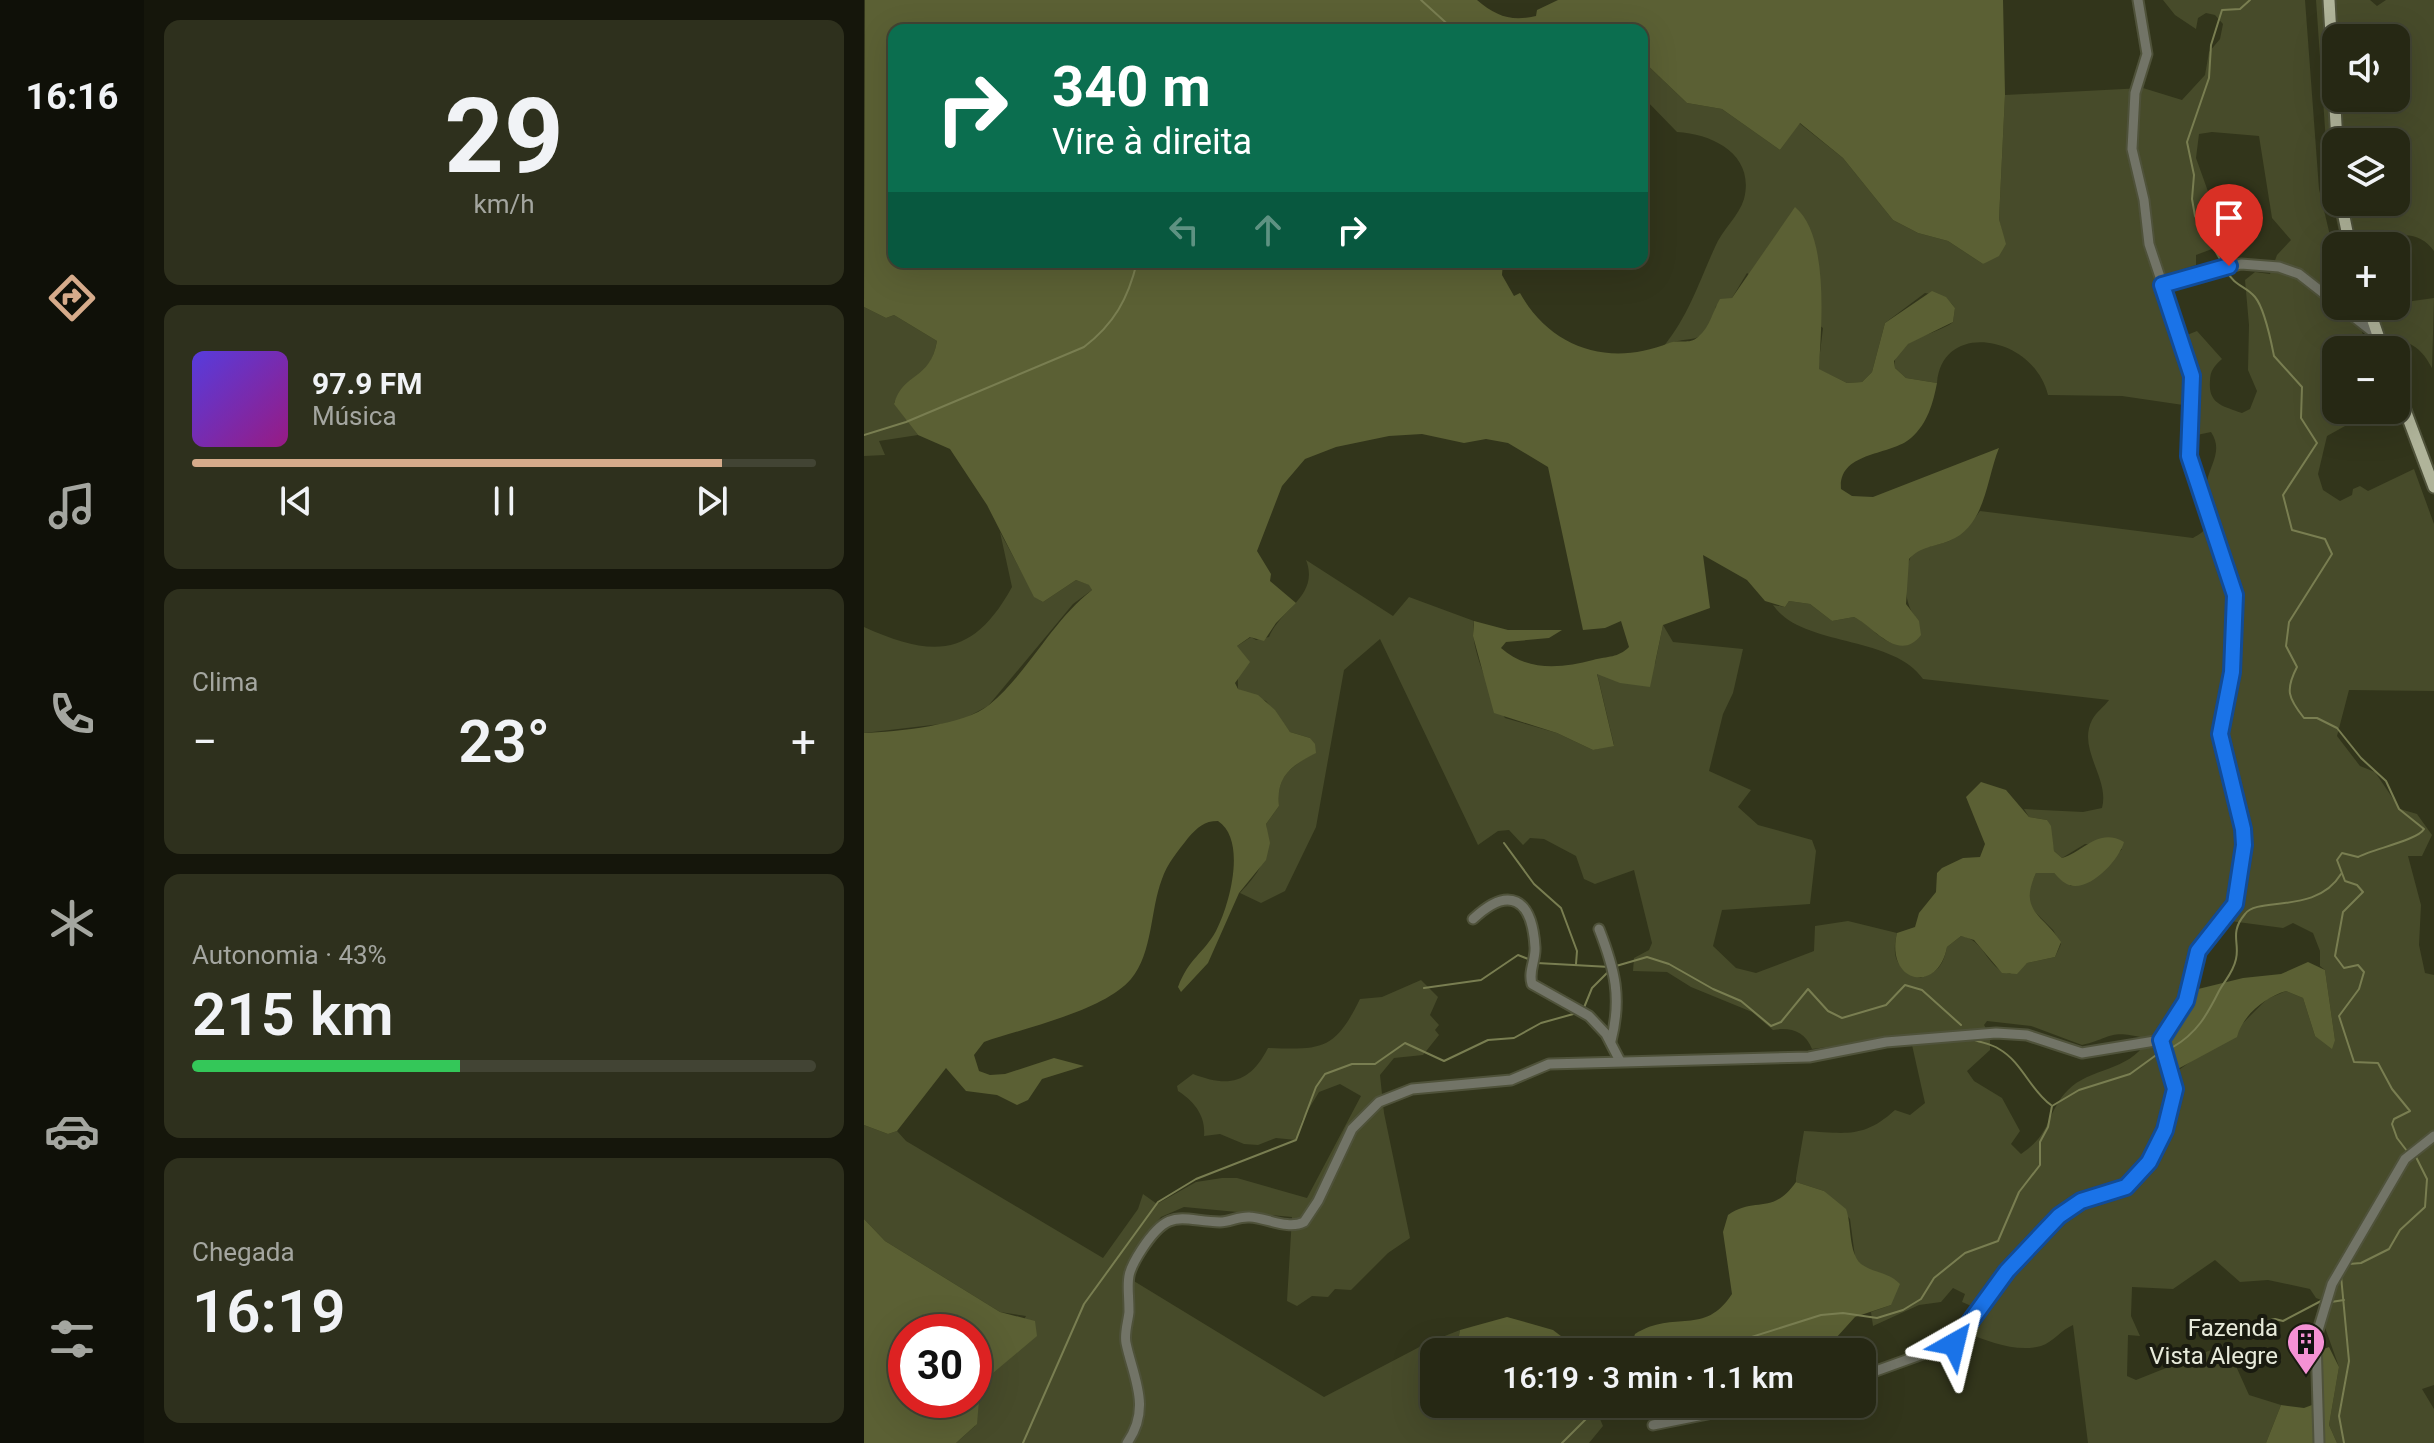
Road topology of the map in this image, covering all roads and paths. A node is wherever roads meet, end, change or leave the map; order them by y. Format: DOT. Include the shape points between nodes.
graph roads {
  1 [pos="2138,0"];
  2 [pos="2329,0"];
  3 [pos="2336,128"];
  4 [pos="2162,285"];
  5 [pos="2373,320"];
  6 [pos="2378,336"];
  7 [pos="2410,423"];
  8 [pos="2434,487"];
  9 [pos="1473,919"];
  10 [pos="1599,929"];
  11 [pos="2161,1040"];
  12 [pos="1611,1041"];
  13 [pos="1620,1061"];
  14 [pos="2434,1136"];
  15 [pos="1876,1371"];
  16 [pos="1688,1418"];
  17 [pos="1653,1425"];
  18 [pos="1127,1443"];
  19 [pos="2319,1443"];
  1 -- 4 [label="street" via="2147,54 2135,93 2132,149"];
  2 -- 3 [label="main road"];
  4 -- 6 [label="street" via="2224,268 2261,264 2289,269"];
  4 -- 11 [label="street" via="2192,376 2189,456 2235,595 2232,672 2220,734 2244,845 2235,904 2198,951 2186,1001"];
  5 -- 6 [label="main road"];
  7 -- 8 [label="main road"];
  9 -- 12 [label="street" via="1495,900 1520,905 1535,945 1532,984 1589,1016"];
  10 -- 12 [label="street" via="1618,985"];
  11 -- 13 [label="street" via="2082,1053 2027,1035 1996,1033 1886,1042 1809,1057"];
  11 -- 15 [label="street" via="2174,1098 2159,1144 2135,1179 2059,1216 2007,1271 1959,1341"];
  12 -- 13 [label="street"];
  13 -- 18 [label="street" via="1549,1064 1511,1080 1392,1095 1357,1120 1318,1201 1299,1224 1249,1217 1219,1222 1178,1217 1160,1226 1127,1276 1125,1339 1139,1389 1136,1426"];
  14 -- 19 [label="street" via="2408,1155 2332,1284 2316,1337"];
  16 -- 17 [label="street"];
}
